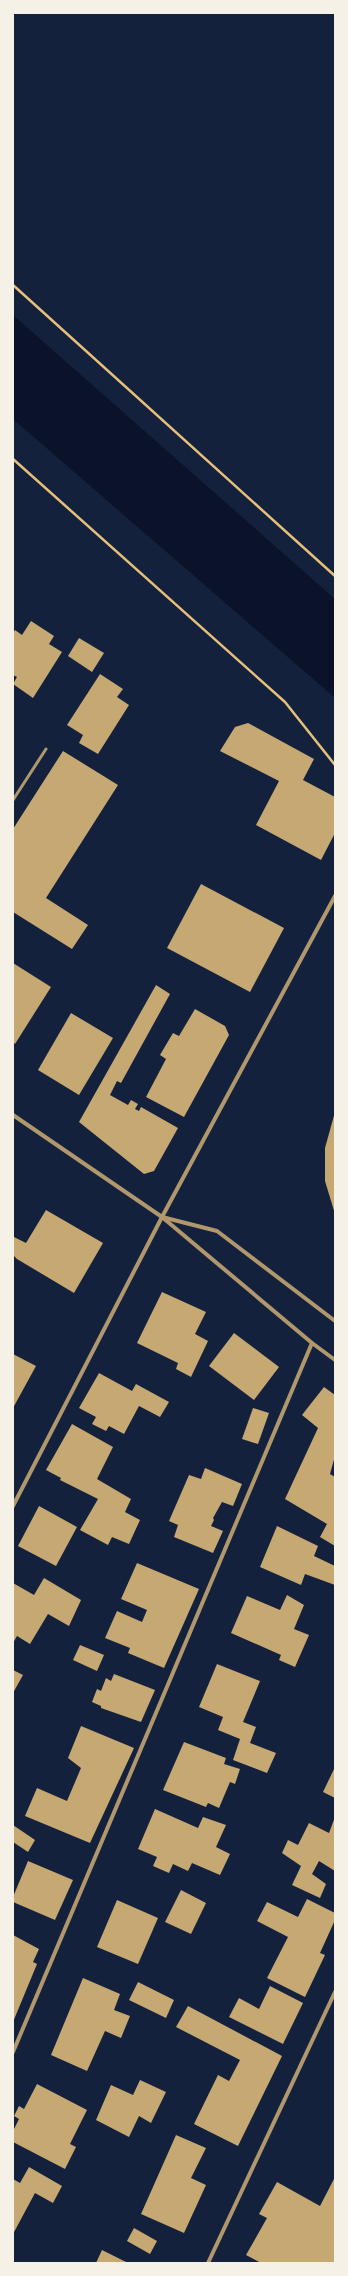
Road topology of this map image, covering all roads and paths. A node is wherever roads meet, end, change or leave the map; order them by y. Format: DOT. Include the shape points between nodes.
graph roads {
  1 [pos="13,285"];
  2 [pos="13,459"];
  3 [pos="335,576"];
  4 [pos="46,749"];
  5 [pos="335,764"];
  6 [pos="13,800"];
  7 [pos="335,896"];
  8 [pos="13,1115"];
  9 [pos="162,1217"];
  10 [pos="335,1321"];
  11 [pos="312,1343"];
  12 [pos="335,1360"];
  13 [pos="13,1506"];
  14 [pos="335,1992"];
  15 [pos="13,2052"];
  16 [pos="208,2263"];
  1 -- 3 [label="path"];
  2 -- 5 [label="path" via="285,702"];
  4 -- 6 [label="lane"];
  7 -- 9 [label="street"];
  8 -- 9 [label="street"];
  9 -- 10 [label="street" via="217,1231"];
  9 -- 11 [label="street"];
  9 -- 13 [label="street"];
  11 -- 12 [label="street"];
  11 -- 15 [label="street"];
  14 -- 16 [label="street"];
}
